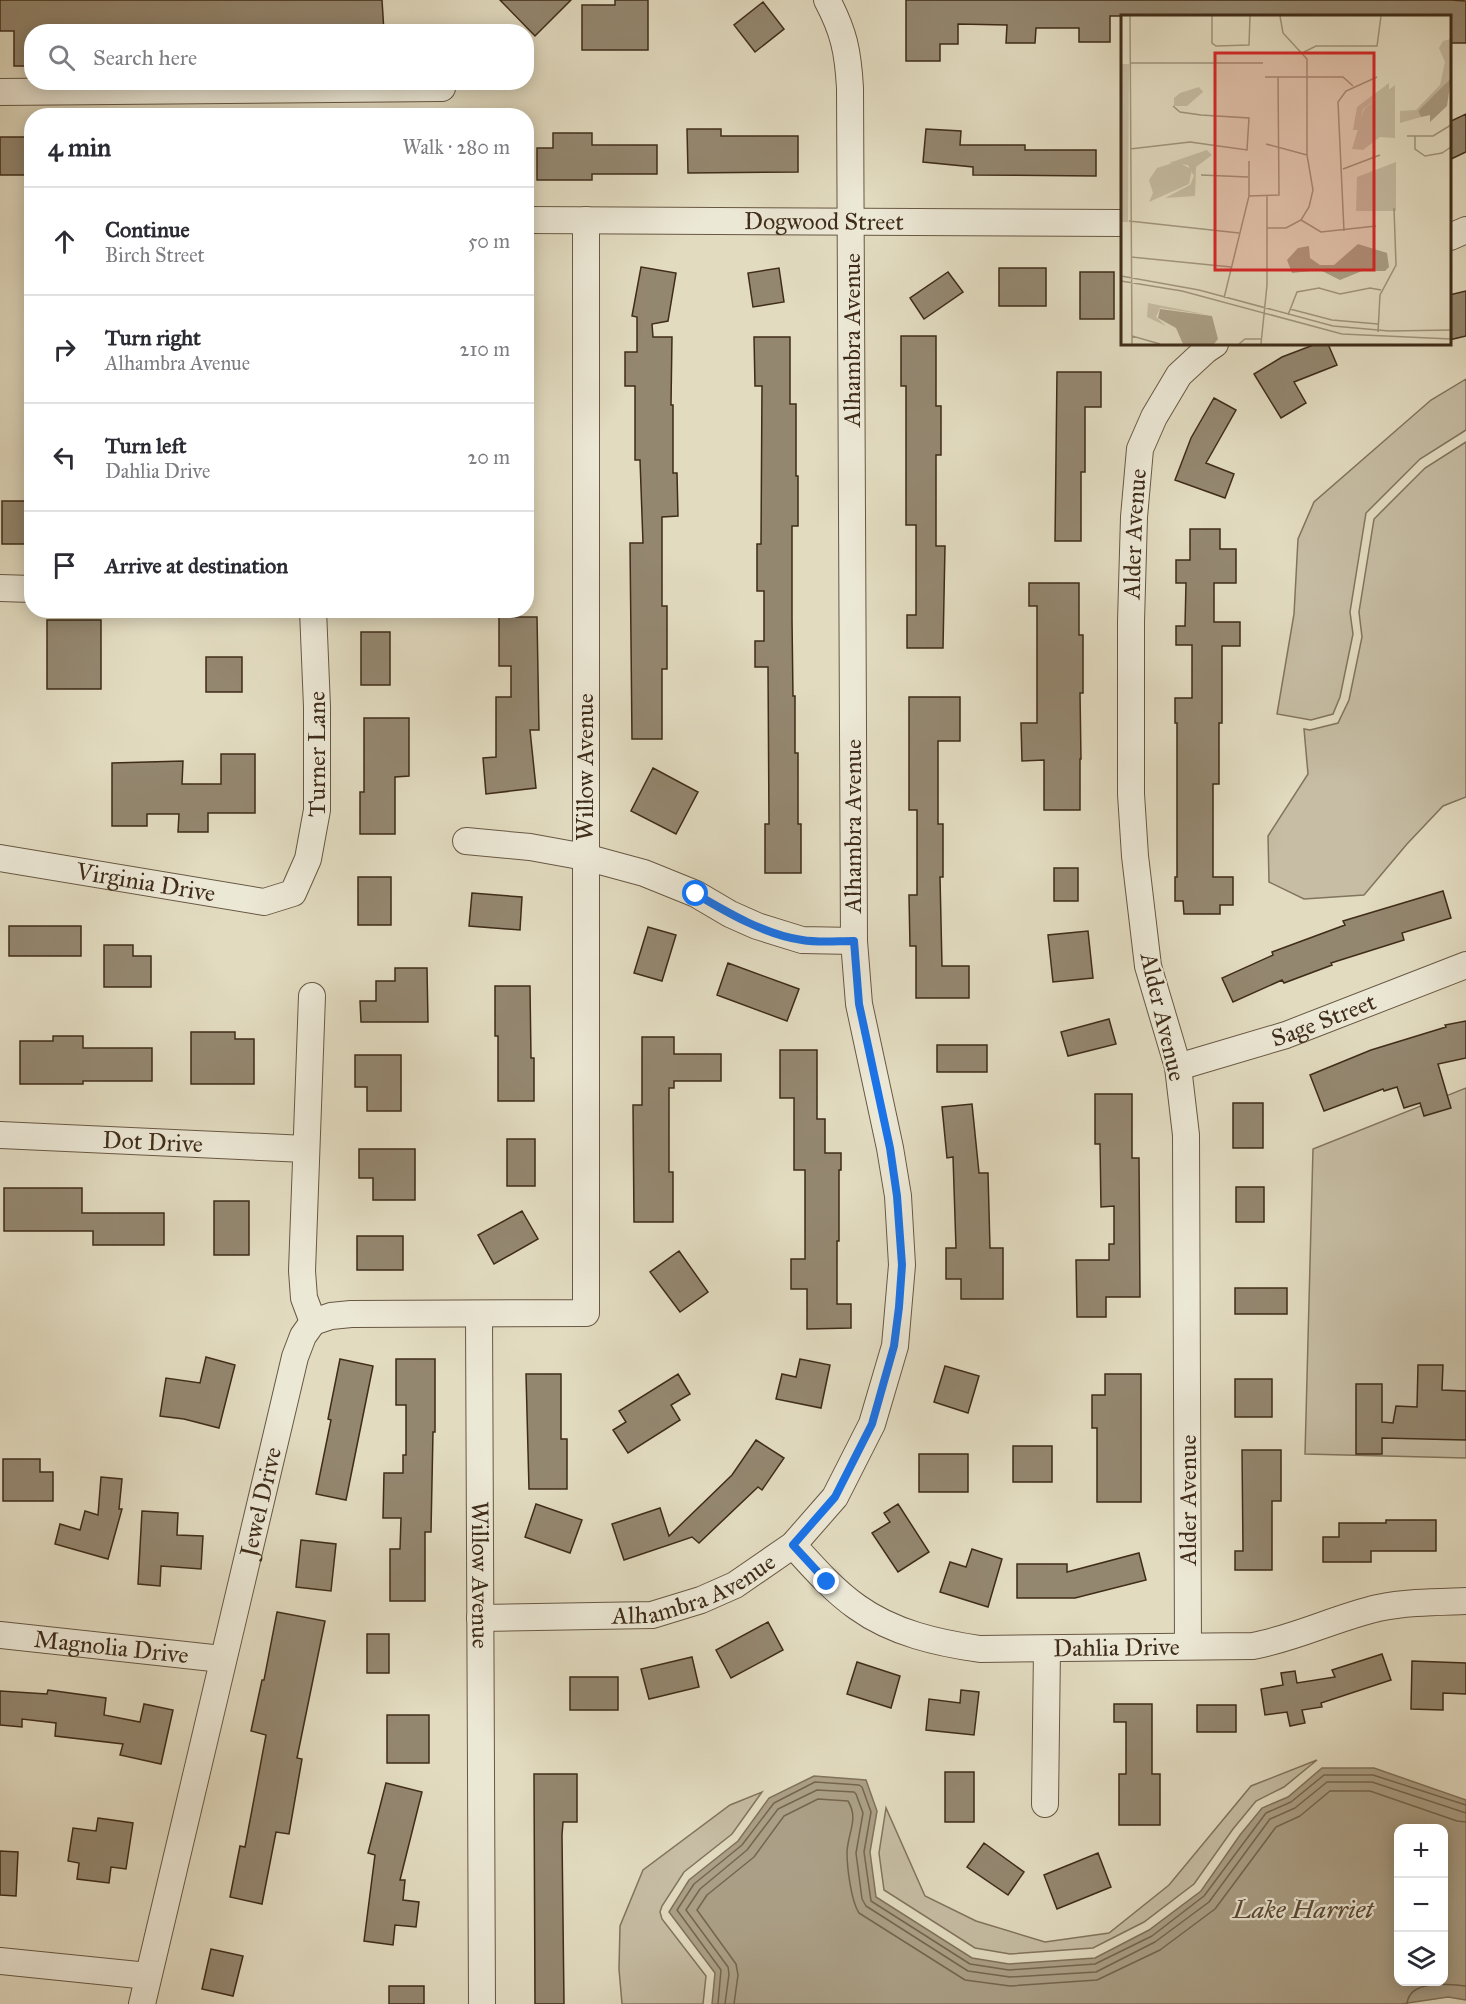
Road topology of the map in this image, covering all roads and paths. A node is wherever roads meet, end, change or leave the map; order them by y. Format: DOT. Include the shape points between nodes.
graph roads {
  1 [pos="827,0"];
  2 [pos="221,90"];
  3 [pos="0,92"];
  4 [pos="534,220"];
  5 [pos="586,220"];
  6 [pos="852,222"];
  7 [pos="1121,223"];
  8 [pos="1466,230"];
  9 [pos="1451,236"];
  10 [pos="1214,345"];
  11 [pos="0,588"];
  12 [pos="24,589"];
  13 [pos="314,618"];
  14 [pos="466,841"];
  15 [pos="585,856"];
  16 [pos="0,858"];
  17 [pos="293,893"];
  18 [pos="854,941"];
  19 [pos="1466,965"];
  20 [pos="312,996"];
  21 [pos="1178,1067"];
  22 [pos="0,1135"];
  23 [pos="306,1149"];
  24 [pos="479,1314"];
  25 [pos="313,1322"];
  26 [pos="793,1545"];
  27 [pos="1466,1601"];
  28 [pos="480,1618"];
  29 [pos="0,1635"];
  30 [pos="1188,1646"];
  31 [pos="1047,1649"];
  32 [pos="222,1659"];
  33 [pos="1045,1804"];
  34 [pos="0,1961"];
  35 [pos="148,1976"];
  36 [pos="142,2004"];
  37 [pos="482,2004"];
  1 -- 6 [label="street, Alhambra Avenue" via="841,25 849,57"];
  2 -- 3 [label="street"];
  4 -- 5 [label="street, Dogwood Street"];
  5 -- 6 [label="street, Dogwood Street"];
  5 -- 15 [label="street, Willow Avenue"];
  6 -- 7 [label="street, Dogwood Street"];
  6 -- 18 [label="street, Alhambra Avenue"];
  8 -- 9 [label="street"];
  10 -- 21 [label="street, Alder Avenue" via="1179,375 1154,417 1140,449 1134,517 1131,794 1135,856 1148,966"];
  11 -- 12 [label="street"];
  13 -- 17 [label="street, Turner Lane" via="317,810 308,859"];
  14 -- 15 [label="street"];
  15 -- 18 [label="street" via="644,873 696,894 757,926 802,940"];
  15 -- 24 [label="street, Willow Avenue" via="586,1313"];
  16 -- 17 [label="street, Virginia Drive" via="264,902"];
  18 -- 26 [label="street, Alhambra Avenue" via="859,1004 897,1196 902,1265 899,1307 894,1346 872,1424 835,1497"];
  19 -- 21 [label="street, Sage Street" via="1286,1035"];
  20 -- 23 [label="street"];
  21 -- 30 [label="street, Alder Avenue" via="1186,1135"];
  22 -- 23 [label="street, Dot Drive"];
  23 -- 25 [label="street" via="302,1271 304,1298"];
  24 -- 25 [label="street" via="351,1314"];
  24 -- 28 [label="street, Willow Avenue"];
  25 -- 32 [label="street, Jewel Drive" via="295,1358"];
  26 -- 28 [label="street, Alhambra Avenue" via="735,1585 652,1615"];
  26 -- 31 [label="street, Dahlia Drive" via="858,1608 895,1628 940,1643 980,1649"];
  27 -- 30 [label="street, Dahlia Drive" via="1380,1608 1281,1641 1253,1646"];
  28 -- 37 [label="street, Willow Avenue"];
  29 -- 32 [label="street, Magnolia Drive"];
  30 -- 31 [label="street, Dahlia Drive"];
  31 -- 33 [label="street"];
  32 -- 35 [label="street, Jewel Drive"];
  34 -- 35 [label="street"];
  35 -- 36 [label="street, Jewel Drive"];
}
